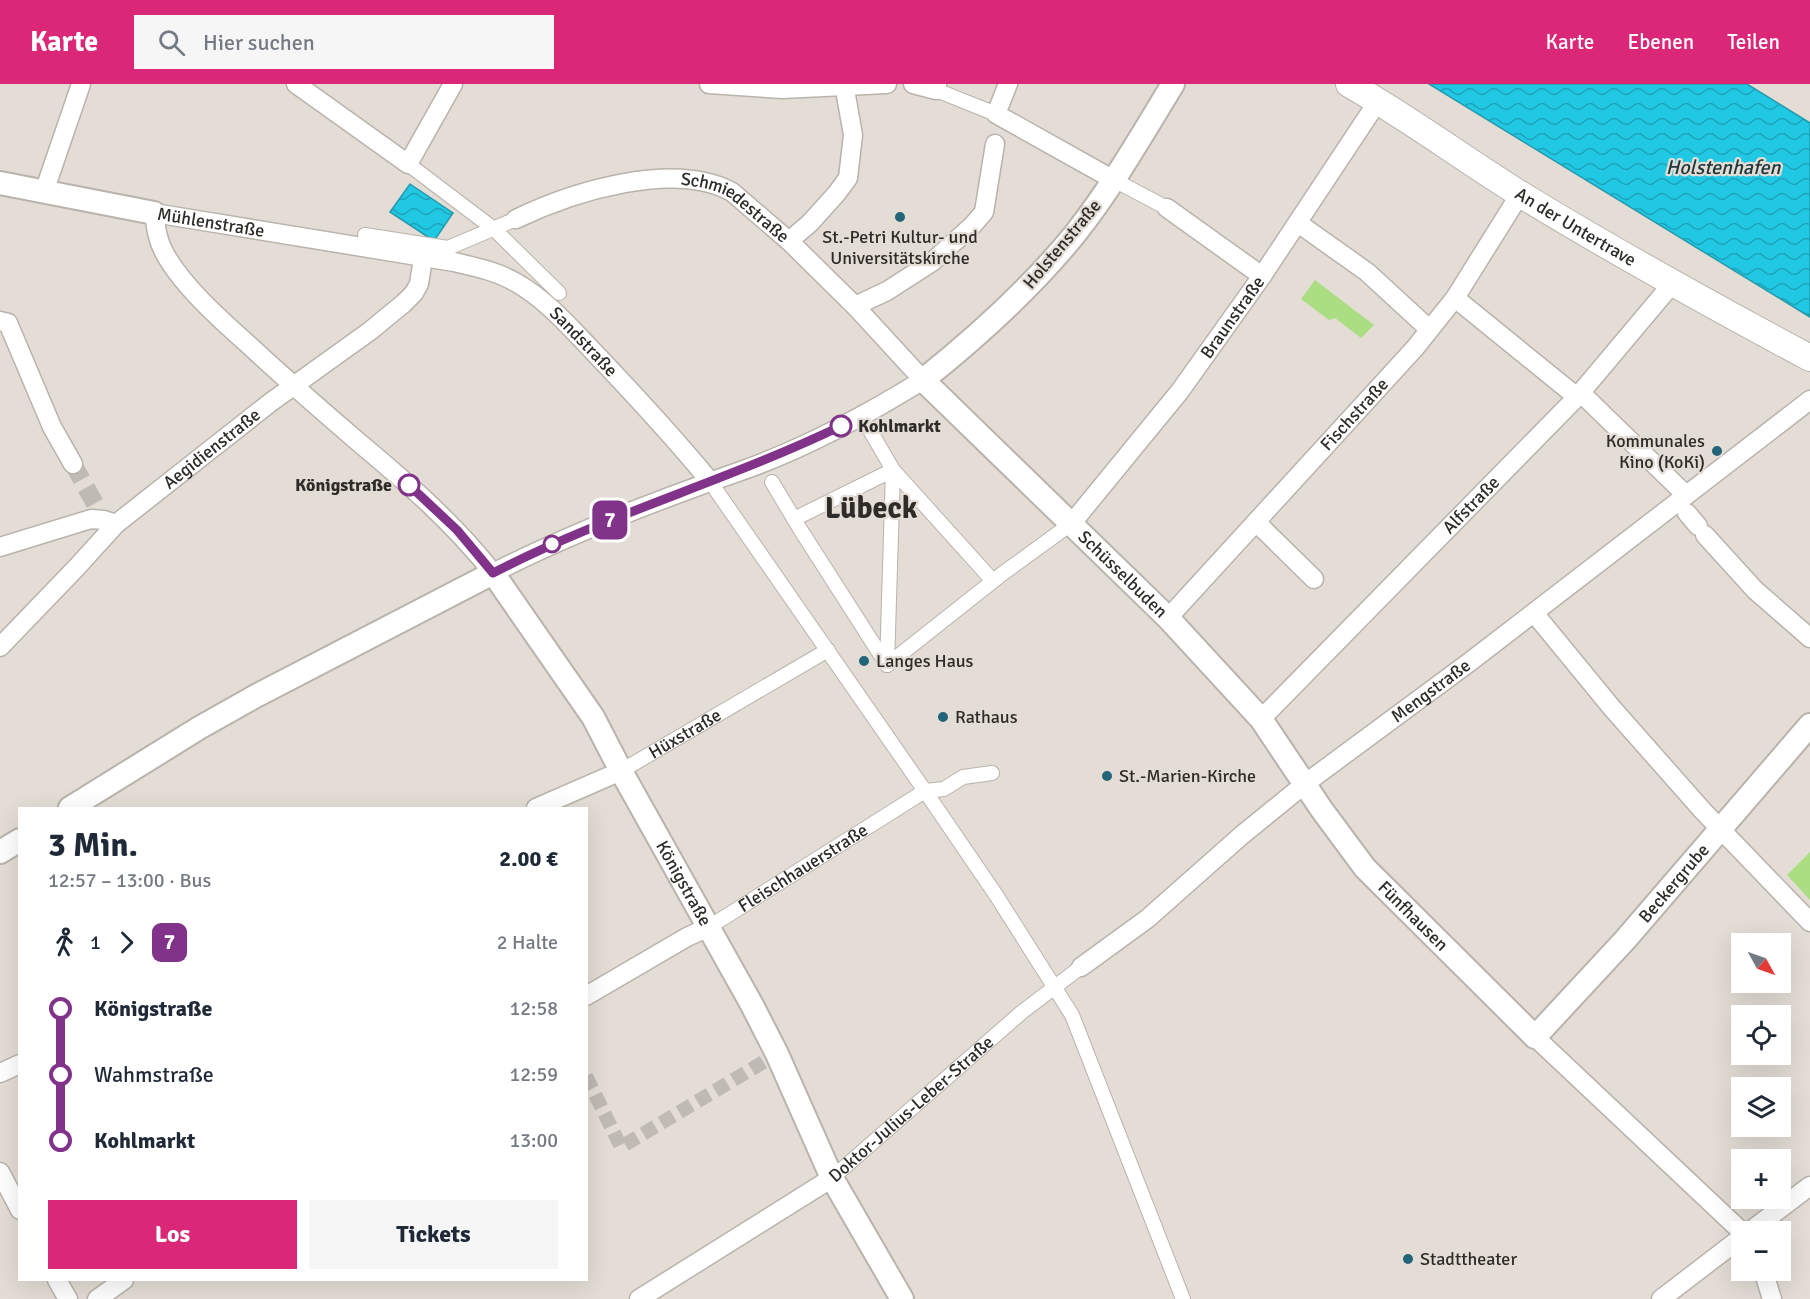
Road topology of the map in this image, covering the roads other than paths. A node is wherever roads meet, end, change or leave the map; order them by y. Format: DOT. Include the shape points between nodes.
graph roads {
  1 [pos="81,84"];
  2 [pos="296,84"];
  3 [pos="453,84"];
  4 [pos="887,84"];
  5 [pos="913,84"];
  6 [pos="1008,84"];
  7 [pos="1173,84"];
  8 [pos="1349,84"];
  9 [pos="712,85"];
  10 [pos="844,85"];
  11 [pos="936,87"];
  12 [pos="1378,101"];
  13 [pos="996,114"];
  14 [pos="995,144"];
  15 [pos="408,164"];
  16 [pos="1114,180"];
  17 [pos="0,183"];
  18 [pos="44,192"];
  19 [pos="1520,194"];
  20 [pos="1167,208"];
  21 [pos="154,213"];
  22 [pos="516,219"];
  23 [pos="1298,223"];
  24 [pos="494,229"];
  25 [pos="365,235"];
  26 [pos="789,241"];
  27 [pos="384,245"];
  28 [pos="423,258"];
  29 [pos="1262,276"];
  30 [pos="1672,284"];
  31 [pos="559,293"];
  32 [pos="1455,298"];
  33 [pos="855,306"];
  34 [pos="0,321"];
  35 [pos="1429,329"];
  36 [pos="1810,358"];
  37 [pos="923,380"];
  38 [pos="293,386"];
  39 [pos="1579,394"];
  40 [pos="1810,400"];
  41 [pos="872,432"];
  42 [pos="73,464"];
  43 [pos="893,470"];
  44 [pos="709,480"];
  45 [pos="772,482"];
  46 [pos="106,517"];
  47 [pos="1693,518"];
  48 [pos="794,519"];
  49 [pos="1256,522"];
  50 [pos="1072,523"];
  51 [pos="0,547"];
  52 [pos="493,573"];
  53 [pos="998,578"];
  54 [pos="1314,579"];
  55 [pos="1534,613"];
  56 [pos="1168,618"];
  57 [pos="1810,638"];
  58 [pos="0,647"];
  59 [pos="828,650"];
  60 [pos="888,665"];
  61 [pos="1262,719"];
  62 [pos="1810,725"];
  63 [pos="621,771"];
  64 [pos="992,773"];
  65 [pos="1306,783"];
  66 [pos="926,791"];
  67 [pos="72,807"];
  68 [pos="538,807"];
  69 [pos="1720,829"];
  70 [pos="18,841"];
  71 [pos="0,852"];
  72 [pos="1810,922"];
  73 [pos="709,927"];
  74 [pos="1081,968"];
  75 [pos="1055,987"];
  76 [pos="588,995"];
  77 [pos="1535,1037"];
  78 [pos="18,1065"];
  79 [pos="0,1073"];
  80 [pos="0,1172"];
  81 [pos="832,1178"];
  82 [pos="1810,1186"];
  83 [pos="18,1205"];
  84 [pos="1764,1221"];
  85 [pos="1731,1222"];
  86 [pos="1731,1245"];
  87 [pos="58,1281"];
  88 [pos="123,1281"];
  89 [pos="1766,1281"];
  90 [pos="68,1299"];
  91 [pos="97,1299"];
  92 [pos="639,1299"];
  93 [pos="902,1299"];
  94 [pos="1183,1299"];
  95 [pos="1661,1299"];
  96 [pos="1772,1299"];
  1 -- 18 [label="street"];
  2 -- 15 [label="street"];
  3 -- 15 [label="street"];
  4 -- 10 [label="street"];
  5 -- 11 [label="street"];
  6 -- 13 [label="street"];
  7 -- 16 [label="street, Holstenstraße"];
  8 -- 12 [label="main road, An der Untertrave"];
  9 -- 10 [label="street" via="782,89"];
  10 -- 26 [label="street" via="853,135 848,178 810,223"];
  11 -- 13 [label="street"];
  12 -- 19 [label="main road, An der Untertrave"];
  12 -- 23 [label="street, Braunstraße"];
  13 -- 16 [label="street"];
  14 -- 33 [label="street" via="984,212 972,226 932,262"];
  15 -- 24 [label="street"];
  16 -- 20 [label="street"];
  16 -- 37 [label="street, Holstenstraße" via="1047,266"];
  17 -- 18 [label="street, Mühlenstraße"];
  18 -- 21 [label="street, Mühlenstraße"];
  19 -- 30 [label="main road, An der Untertrave"];
  19 -- 32 [label="street, Fischstraße"];
  20 -- 29 [label="street"];
  21 -- 27 [label="street, Mühlenstraße"];
  21 -- 38 [label="street, Königstraße" via="158,239 180,274 228,326"];
  22 -- 24 [label="street, Schmiedestraße"];
  22 -- 26 [label="street, Schmiedestraße" via="584,191 626,182 673,179 722,186"];
  23 -- 29 [label="street, Braunstraße"];
  23 -- 35 [label="street" via="1367,272"];
  24 -- 27 [label="street, Schmiedestraße" via="448,248"];
  24 -- 31 [label="street"];
  25 -- 27 [label="street, Schmiedestraße"];
  26 -- 33 [label="street, Schmiedestraße"];
  27 -- 28 [label="street, Mühlenstraße"];
  28 -- 38 [label="street, Aegidienstraße" via="414,294"];
  28 -- 44 [label="street, Sandstraße" via="480,268 530,291 622,381"];
  29 -- 50 [label="street, Braunstraße" via="1180,391"];
  30 -- 36 [label="main road, An der Untertrave"];
  30 -- 39 [label="street, Alfstraße"];
  32 -- 35 [label="street, Fischstraße"];
  32 -- 39 [label="street"];
  33 -- 37 [label="street, Schmiedestraße"];
  34 -- 42 [label="street" via="8,323 52,427"];
  35 -- 49 [label="street, Fischstraße"];
  37 -- 44 [label="street" via="802,444 738,472"];
  37 -- 50 [label="street, Schüsselbuden"];
  38 -- 46 [label="street, Aegidienstraße" via="225,438"];
  38 -- 52 [label="street, Königstraße" via="426,500"];
  39 -- 47 [label="street"];
  39 -- 61 [label="street, Alfstraße"];
  40 -- 47 [label="street, Mengstraße"];
  41 -- 43 [label="street"];
  43 -- 48 [label="street"];
  43 -- 53 [label="street"];
  43 -- 60 [label="street"];
  44 -- 52 [label="street" via="561,540"];
  44 -- 59 [label="street"];
  45 -- 48 [label="street"];
  46 -- 51 [label="street"];
  46 -- 58 [label="street, Aegidienstraße" via="84,560"];
  47 -- 55 [label="street, Mengstraße"];
  47 -- 57 [label="street" via="1748,584"];
  48 -- 60 [label="street"];
  49 -- 54 [label="street"];
  49 -- 56 [label="street, Fischstraße"];
  50 -- 53 [label="street"];
  50 -- 56 [label="street, Schüsselbuden"];
  52 -- 63 [label="street, Königstraße" via="593,717"];
  52 -- 67 [label="street" via="244,703"];
  53 -- 60 [label="street"];
  55 -- 65 [label="street, Mengstraße"];
  55 -- 69 [label="street"];
  56 -- 61 [label="street, Schüsselbuden"];
  59 -- 63 [label="street, Hüxstraße"];
  59 -- 66 [label="street"];
  61 -- 65 [label="street, Schüsselbuden"];
  62 -- 69 [label="street, Beckergrube"];
  63 -- 68 [label="street, Hüxstraße"];
  63 -- 73 [label="street, Königstraße"];
  64 -- 66 [label="street" via="963,777 946,788"];
  65 -- 74 [label="street, Mengstraße" via="1147,919"];
  65 -- 77 [label="street, Fünfhausen" via="1365,868"];
  66 -- 73 [label="street, Fleischhauerstraße"];
  66 -- 75 [label="street"];
  69 -- 72 [label="street"];
  69 -- 77 [label="street, Beckergrube"];
  70 -- 71 [label="street"];
  73 -- 76 [label="street, Fleischhauerstraße"];
  73 -- 81 [label="street, Königstraße" via="777,1054"];
  74 -- 75 [label="street, Mengstraße"];
  75 -- 81 [label="street, Doktor-Julius-Leber-Straße"];
  75 -- 94 [label="street" via="1072,1015"];
  77 -- 85 [label="street"];
  78 -- 79 [label="street"];
  80 -- 83 [label="street"];
  81 -- 92 [label="street, Doktor-Julius-Leber-Straße"];
  81 -- 93 [label="street, Königstraße"];
  82 -- 84 [label="street"];
  86 -- 95 [label="street"];
  87 -- 90 [label="street"];
  88 -- 91 [label="street"];
  89 -- 96 [label="street"];
}
